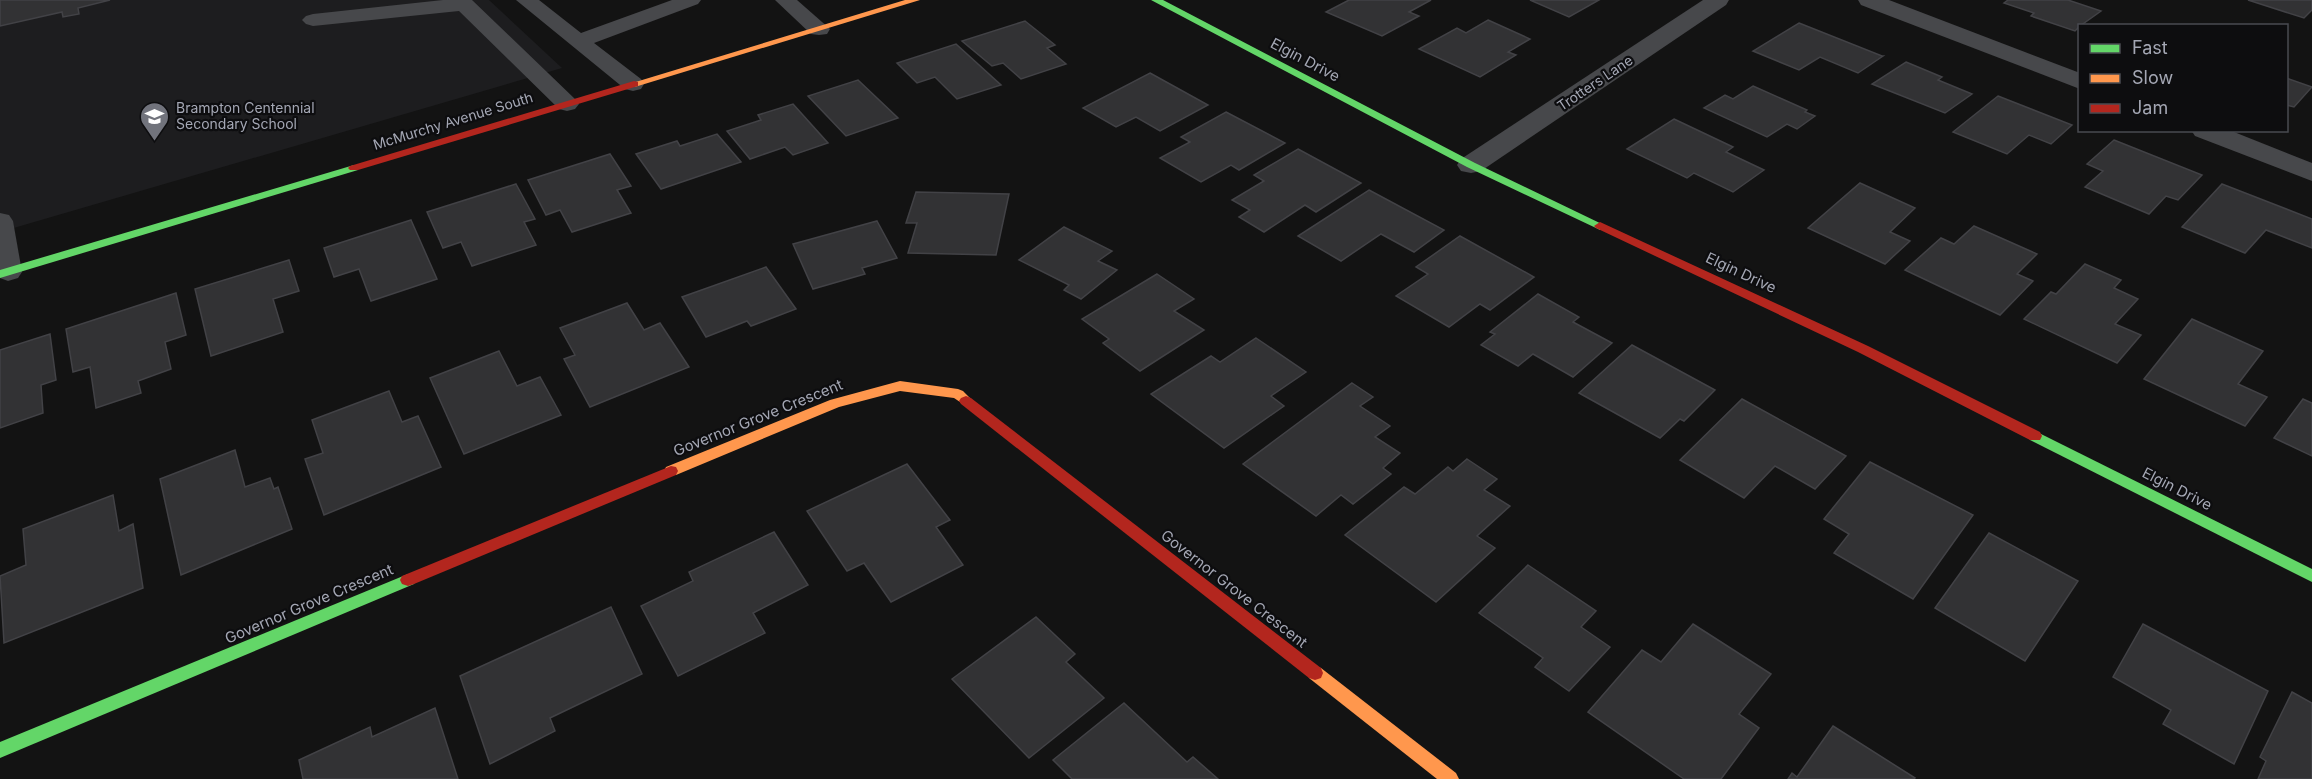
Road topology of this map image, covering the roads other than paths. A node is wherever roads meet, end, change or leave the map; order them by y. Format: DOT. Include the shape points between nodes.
graph roads {
  1 [pos="526,0"];
  2 [pos="691,0"];
  3 [pos="786,0"];
  4 [pos="915,0"];
  5 [pos="1156,0"];
  6 [pos="1719,0"];
  7 [pos="1869,0"];
  8 [pos="462,2"];
  9 [pos="313,20"];
  10 [pos="819,29"];
  11 [pos="578,41"];
  12 [pos="2078,82"];
  13 [pos="633,84"];
  14 [pos="567,104"];
  15 [pos="2209,132"];
  16 [pos="1471,165"];
  17 [pos="2312,173"];
  18 [pos="0,221"];
  19 [pos="4,273"];
  20 [pos="2312,576"];
  21 [pos="0,750"];
  22 [pos="1450,779"];
  1 -- 11 [label="lane"];
  2 -- 11 [label="lane"];
  3 -- 10 [label="lane"];
  4 -- 10 [label="street, McMurchy Avenue South"];
  5 -- 16 [label="street, Elgin Drive"];
  6 -- 16 [label="street, Trotters Lane"];
  7 -- 12 [label="street"];
  8 -- 9 [label="lane"];
  8 -- 14 [label="lane"];
  10 -- 13 [label="street, McMurchy Avenue South"];
  11 -- 13 [label="lane"];
  13 -- 14 [label="street, McMurchy Avenue South"];
  14 -- 19 [label="street, McMurchy Avenue South"];
  15 -- 17 [label="street"];
  16 -- 20 [label="street, Elgin Drive" via="1863,349"];
  18 -- 19 [label="lane"];
  21 -- 22 [label="street, Governor Grove Crescent" via="835,403 900,386 958,394"];
}
